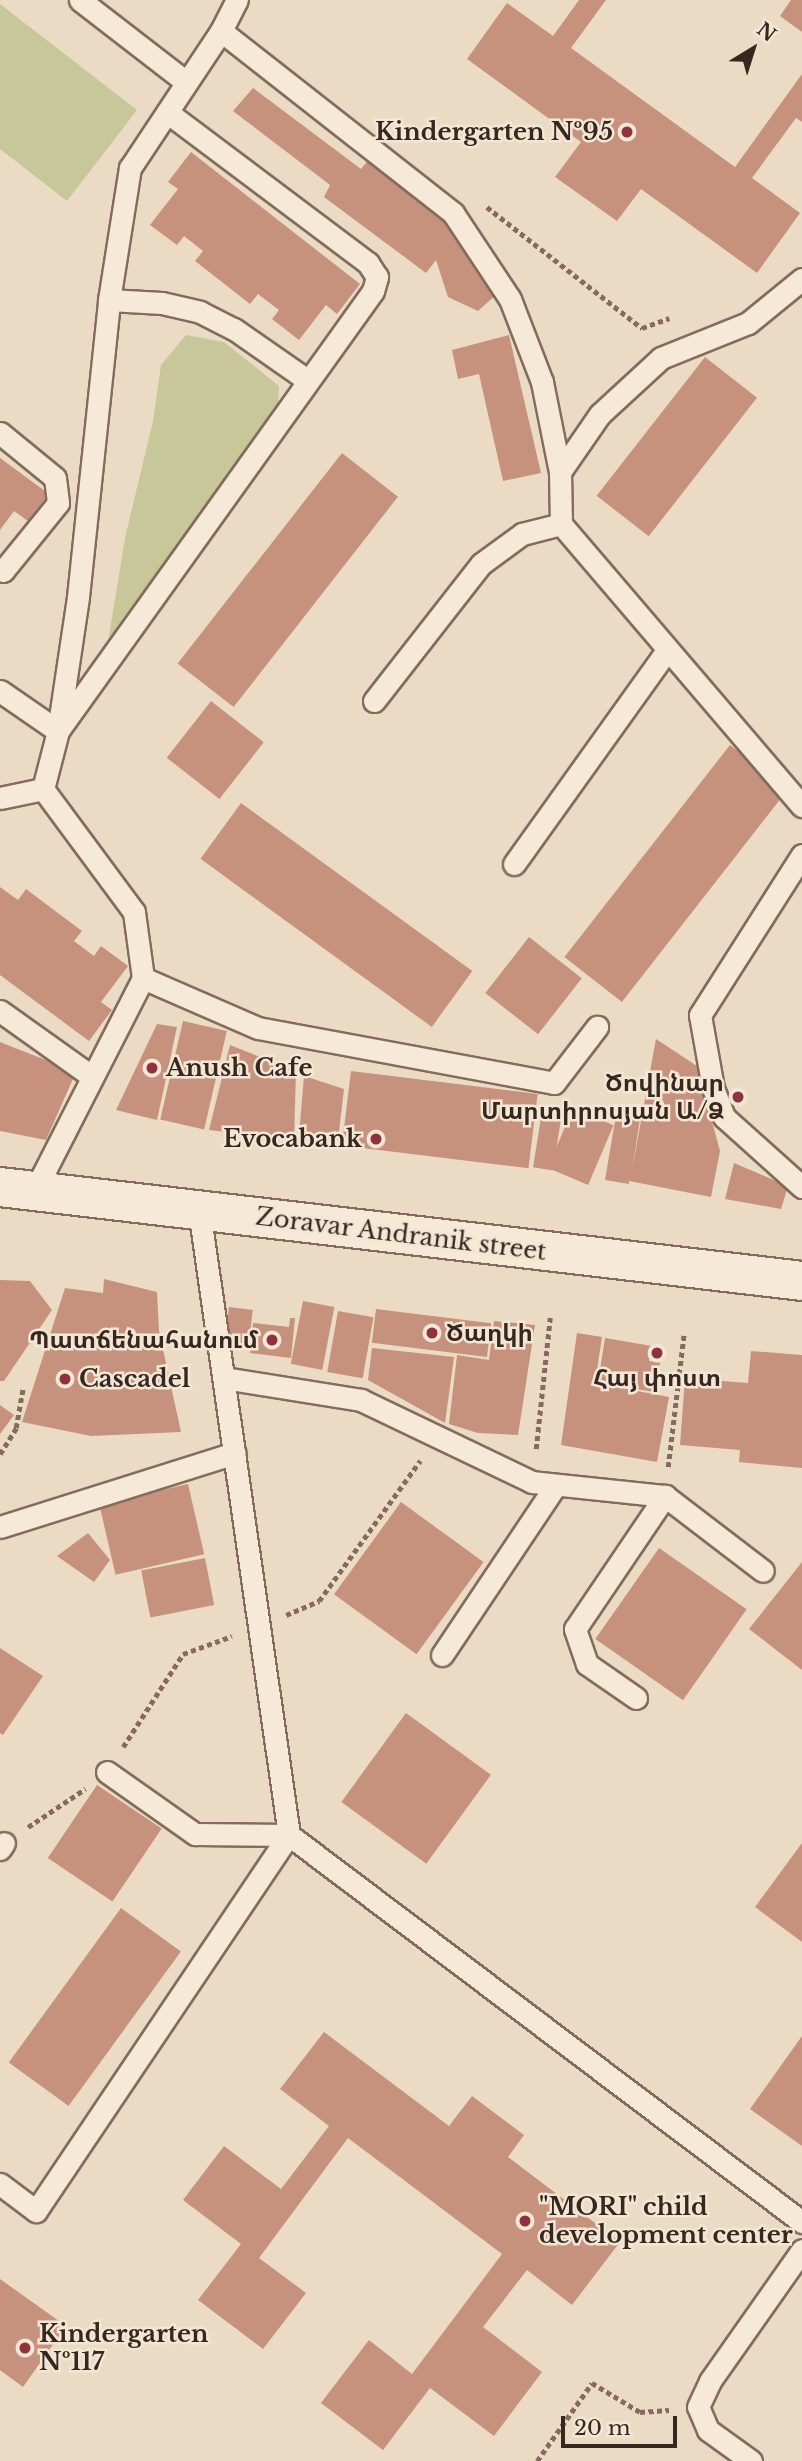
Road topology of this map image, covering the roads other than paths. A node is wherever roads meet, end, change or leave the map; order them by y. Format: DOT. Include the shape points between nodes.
graph roads {
  1 [pos="79,0"];
  2 [pos="237,0"];
  3 [pos="221,31"];
  4 [pos="186,82"];
  5 [pos="167,111"];
  6 [pos="802,279"];
  7 [pos="109,300"];
  8 [pos="307,380"];
  9 [pos="0,433"];
  10 [pos="560,472"];
  11 [pos="561,524"];
  12 [pos="0,569"];
  13 [pos="667,650"];
  14 [pos="0,691"];
  15 [pos="374,701"];
  16 [pos="58,731"];
  17 [pos="43,789"];
  18 [pos="0,797"];
  19 [pos="802,806"];
  20 [pos="802,855"];
  21 [pos="514,864"];
  22 [pos="143,978"];
  23 [pos="0,1011"];
  24 [pos="597,1027"];
  25 [pos="92,1076"];
  26 [pos="802,1187"];
  27 [pos="17,1189"];
  28 [pos="0,1212"];
  29 [pos="202,1223"];
  30 [pos="802,1281"];
  31 [pos="802,1298"];
  32 [pos="224,1378"];
  33 [pos="235,1453"];
  34 [pos="555,1486"];
  35 [pos="665,1496"];
  36 [pos="0,1527"];
  37 [pos="763,1571"];
  38 [pos="442,1655"];
  39 [pos="636,1698"];
  40 [pos="107,1772"];
  41 [pos="289,1835"];
  42 [pos="0,2184"];
  43 [pos="802,2222"];
  44 [pos="802,2250"];
  45 [pos="751,2461"];
  1 -- 4 [label="lane"];
  2 -- 3 [label="lane"];
  3 -- 4 [label="lane"];
  3 -- 10 [label="lane" via="453,213 510,299 542,382"];
  4 -- 5 [label="lane"];
  5 -- 7 [label="lane" via="131,168"];
  5 -- 8 [label="lane" via="368,263 377,277 373,291"];
  6 -- 10 [label="lane" via="748,323 661,358 600,414"];
  7 -- 8 [label="lane" via="162,303 200,312 234,329"];
  7 -- 16 [label="lane" via="78,597"];
  8 -- 16 [label="lane"];
  9 -- 12 [label="lane" via="55,478 58,503 3,571"];
  10 -- 11 [label="lane"];
  11 -- 13 [label="lane"];
  11 -- 15 [label="lane" via="522,534 481,564"];
  13 -- 19 [label="lane"];
  13 -- 21 [label="lane"];
  14 -- 16 [label="lane"];
  16 -- 17 [label="lane"];
  17 -- 18 [label="lane"];
  17 -- 22 [label="lane" via="134,912"];
  20 -- 26 [label="lane" via="700,1015 713,1088 724,1117"];
  22 -- 24 [label="lane" via="258,1028 554,1083"];
  22 -- 25 [label="lane"];
  23 -- 25 [label="lane"];
  25 -- 27 [label="lane"];
  27 -- 29 [label="main road, Zoravar Andranik street"];
  28 -- 29 [label="main road, Zoravar Andranik street"];
  29 -- 30 [label="main road, Zoravar Andranik street"];
  29 -- 31 [label="main road, Zoravar Andranik street"];
  29 -- 32 [label="lane"];
  32 -- 33 [label="lane"];
  32 -- 34 [label="lane" via="361,1400 532,1482"];
  33 -- 36 [label="lane"];
  33 -- 41 [label="lane"];
  34 -- 35 [label="lane"];
  34 -- 38 [label="lane"];
  35 -- 37 [label="lane"];
  35 -- 39 [label="lane" via="575,1629 587,1664"];
  40 -- 41 [label="lane" via="195,1834"];
  41 -- 42 [label="lane" via="36,2211"];
  41 -- 43 [label="lane"];
  44 -- 45 [label="lane" via="710,2381 698,2407 708,2430"];
}
